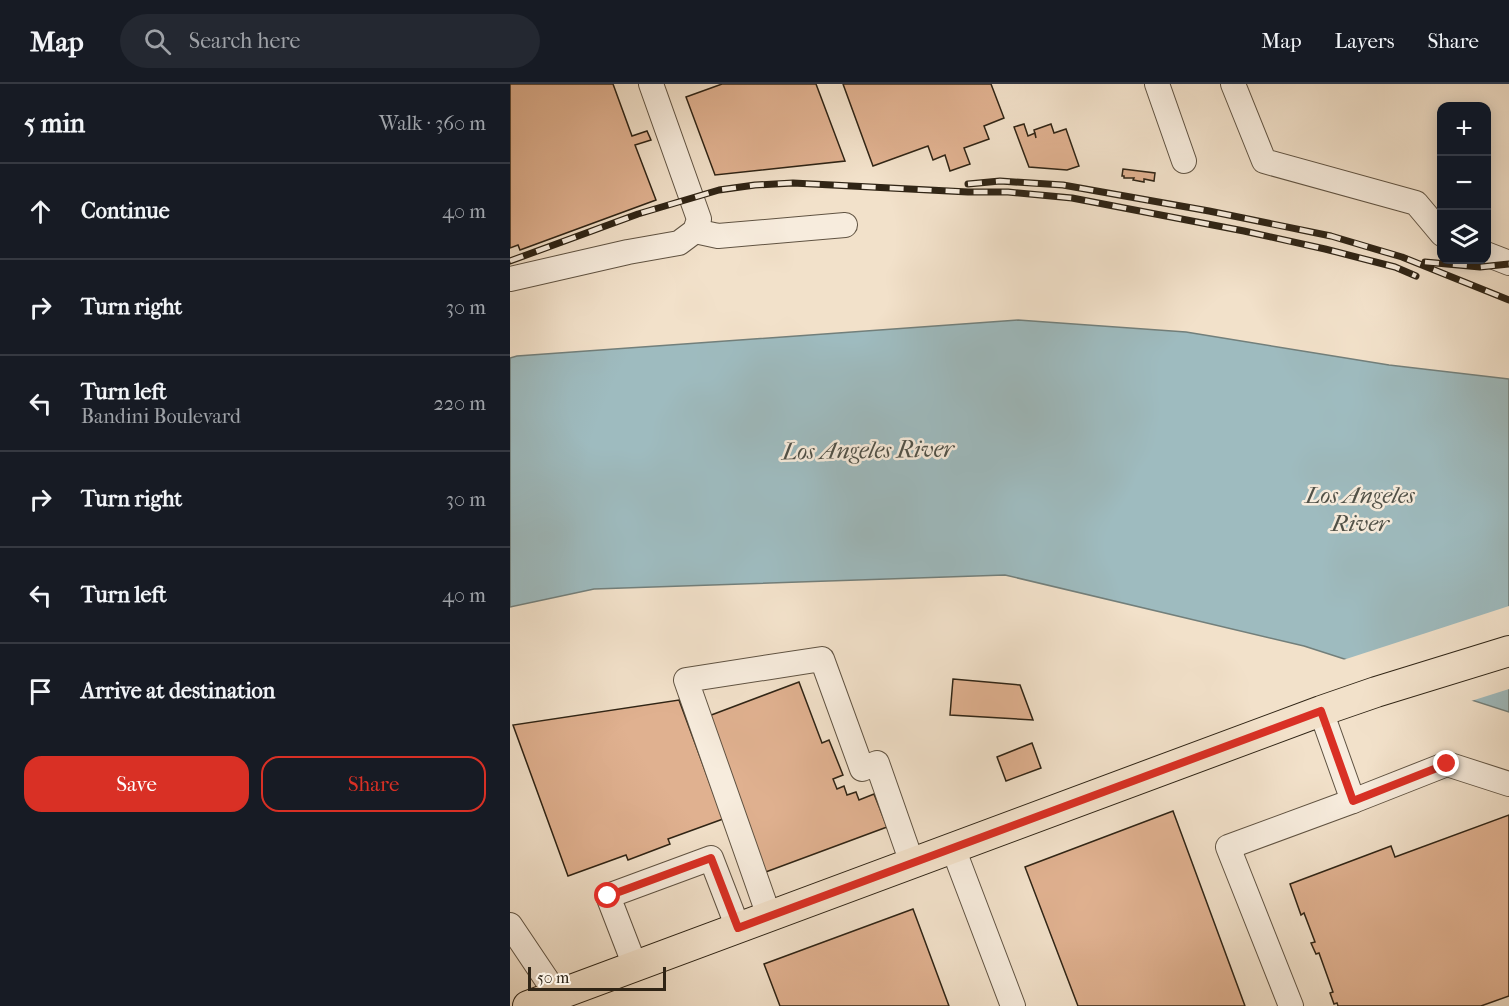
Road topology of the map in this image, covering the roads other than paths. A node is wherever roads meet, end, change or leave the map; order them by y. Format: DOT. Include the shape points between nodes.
graph roads {
  1 [pos="651,84"];
  2 [pos="1157,84"];
  3 [pos="1233,84"];
  4 [pos="1184,161"];
  5 [pos="845,225"];
  6 [pos="1437,228"];
  7 [pos="695,231"];
  8 [pos="1491,256"];
  9 [pos="1509,263"];
  10 [pos="510,279"];
  11 [pos="1509,651"];
  12 [pos="1321,711"];
  13 [pos="1509,784"];
  14 [pos="1353,801"];
  15 [pos="953,848"];
  16 [pos="912,863"];
  17 [pos="769,916"];
  18 [pos="510,925"];
  19 [pos="738,928"];
  20 [pos="635,966"];
  21 [pos="557,995"];
  22 [pos="529,1006"];
  23 [pos="1013,1006"];
  24 [pos="1291,1006"];
  1 -- 7 [label="lane" via="699,219"];
  2 -- 4 [label="lane"];
  3 -- 6 [label="lane" via="1264,161 1416,203"];
  5 -- 7 [label="lane" via="718,236"];
  7 -- 10 [label="lane" via="680,243"];
  8 -- 9 [label="lane"];
  11 -- 12 [label="main road"];
  12 -- 14 [label="lane"];
  12 -- 15 [label="main road"];
  13 -- 14 [label="lane" via="1447,764"];
  14 -- 24 [label="lane" via="1228,847"];
  15 -- 16 [label="main road"];
  15 -- 23 [label="lane"];
  16 -- 17 [label="main road"];
  16 -- 17 [label="lane" via="877,763 861,769 822,659 686,680"];
  17 -- 19 [label="main road"];
  18 -- 21 [label="lane"];
  19 -- 20 [label="main road"];
  19 -- 20 [label="lane" via="711,858 608,896"];
  20 -- 21 [label="main road"];
  21 -- 22 [label="main road"];
}
